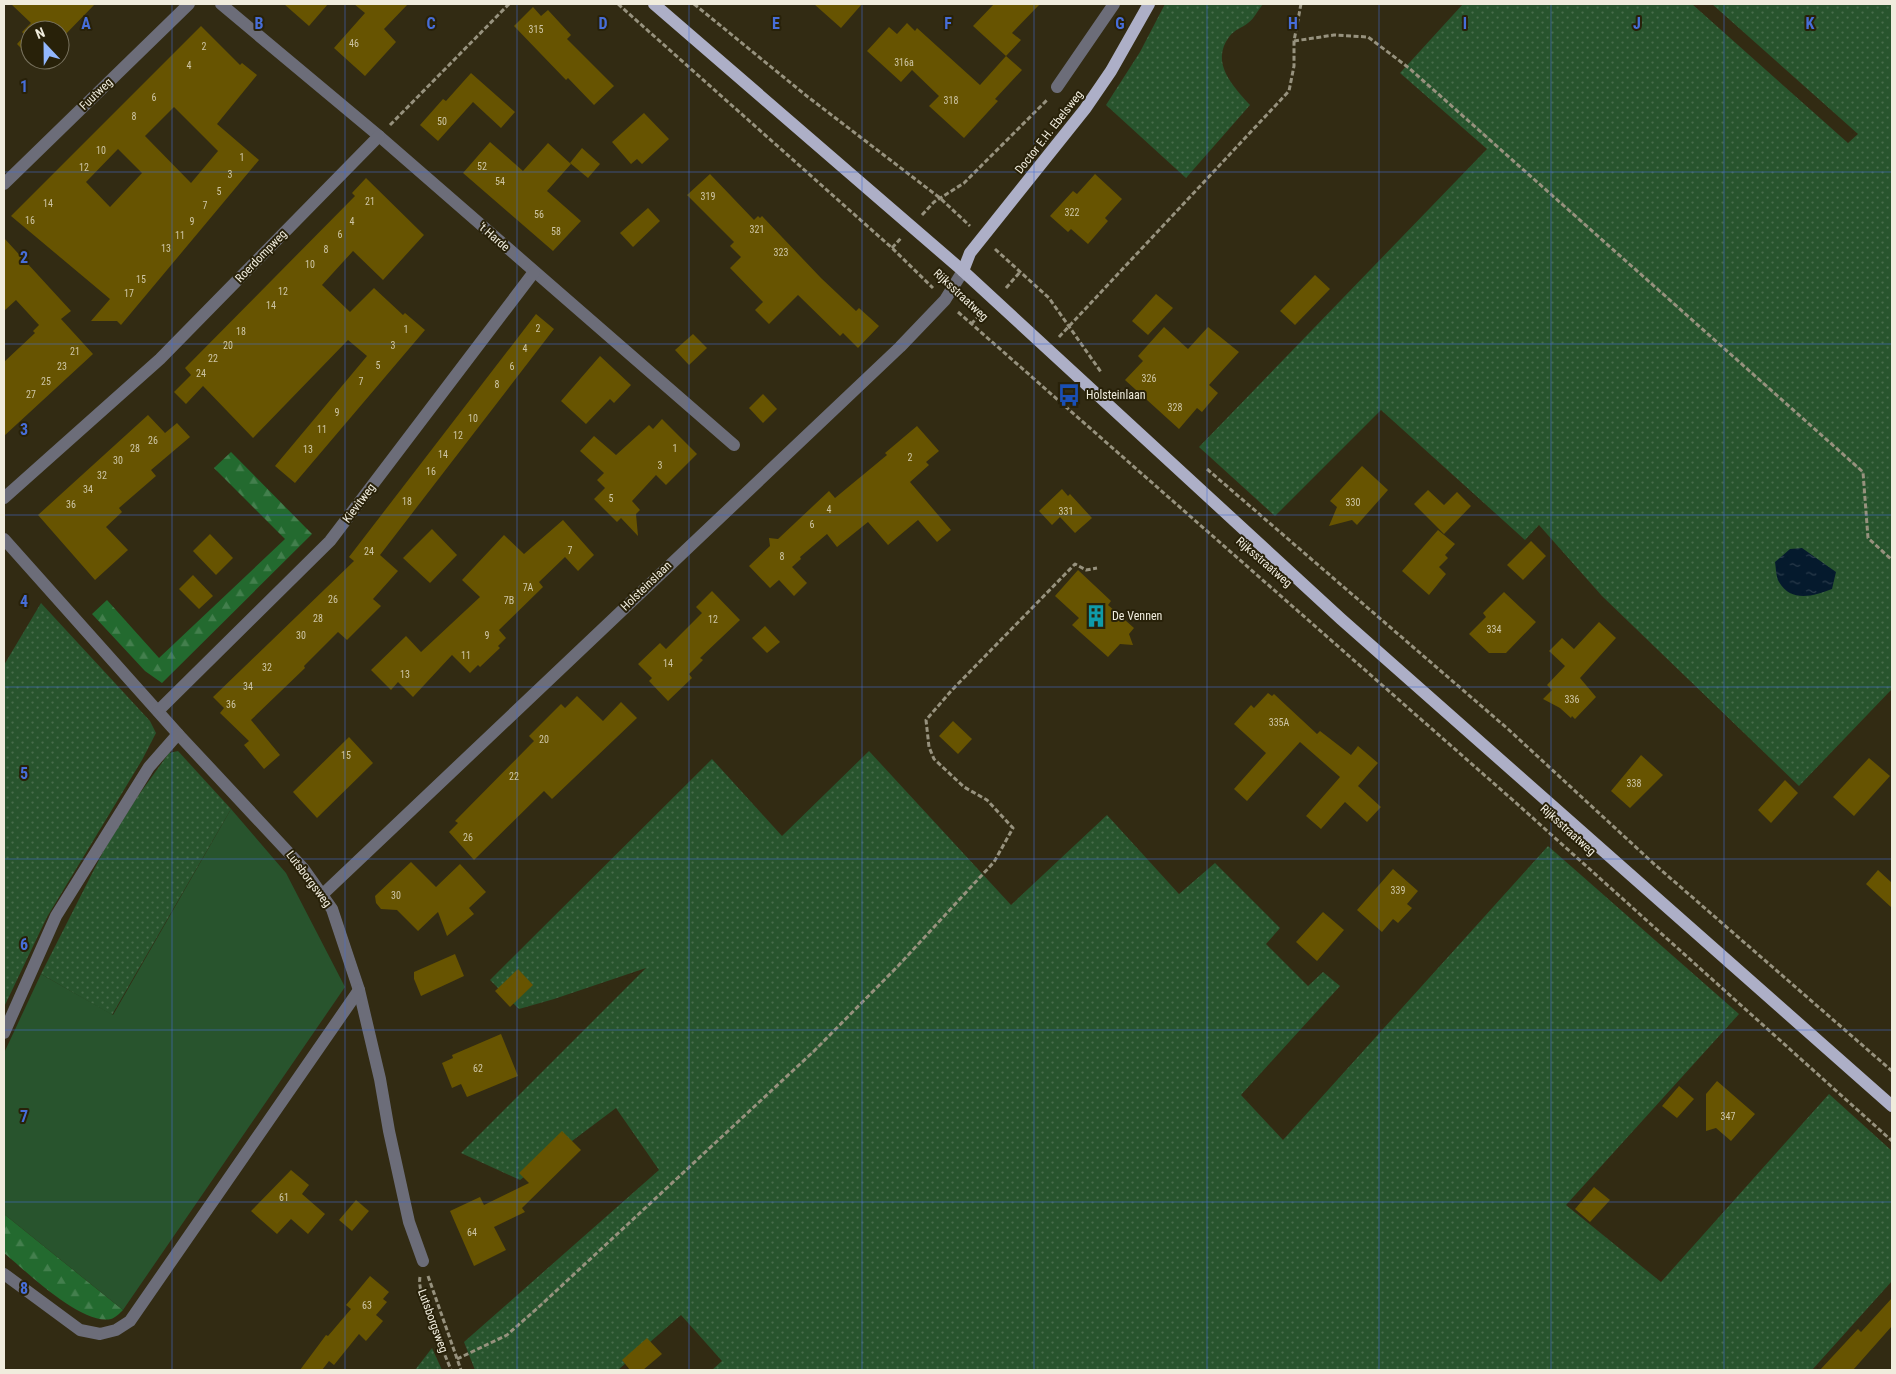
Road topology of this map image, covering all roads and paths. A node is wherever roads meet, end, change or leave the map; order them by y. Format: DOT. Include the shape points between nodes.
graph roads {
  1 [pos="189,4"];
  2 [pos="221,4"];
  3 [pos="509,4"];
  4 [pos="618,4"];
  5 [pos="654,4"];
  6 [pos="694,4"];
  7 [pos="1114,4"];
  8 [pos="1149,4"];
  9 [pos="1301,4"];
  10 [pos="1294,41"];
  11 [pos="1057,87"];
  12 [pos="379,136"];
  13 [pos="4,184"];
  14 [pos="940,198"];
  15 [pos="912,227"];
  16 [pos="983,237"];
  17 [pos="963,271"];
  18 [pos="534,272"];
  19 [pos="945,300"];
  20 [pos="1069,327"];
  21 [pos="1046,350"];
  22 [pos="1102,373"];
  23 [pos="734,445"];
  24 [pos="1206,468"];
  25 [pos="4,498"];
  26 [pos="4,539"];
  27 [pos="1892,560"];
  28 [pos="1097,568"];
  29 [pos="158,711"];
  30 [pos="178,734"];
  31 [pos="322,894"];
  32 [pos="359,990"];
  33 [pos="4,1032"];
  34 [pos="1892,1071"];
  35 [pos="1892,1106"];
  36 [pos="1892,1141"];
  37 [pos="423,1261"];
  38 [pos="4,1274"];
  39 [pos="457,1359"];
  40 [pos="451,1370"];
  41 [pos="461,1370"];
  1 -- 13 [label="street, Fuutweg"];
  2 -- 12 [label="street, 't Harde"];
  3 -- 12 [label="path"];
  4 -- 19 [label="path, Rijksstraatweg" via="892,248"];
  5 -- 15 [label="main road, Rijksstraatweg"];
  6 -- 14 [label="path" via="808,98"];
  7 -- 11 [label="street"];
  8 -- 16 [label="main road, Doctor E.H. Ebelsweg" via="1085,109"];
  9 -- 10 [label="path"];
  10 -- 20 [label="path" via="1289,91"];
  10 -- 27 [label="path" via="1334,35 1368,37 1409,68 1863,472 1868,538"];
  11 -- 14 [label="path" via="964,183"];
  12 -- 18 [label="street, 't Harde"];
  12 -- 25 [label="street, Roerdompweg" via="160,359"];
  14 -- 15 [label="path"];
  14 -- 16 [label="path"];
  15 -- 17 [label="main road, Rijksstraatweg"];
  16 -- 17 [label="main road, Doctor E.H. Ebelsweg" via="970,253"];
  16 -- 20 [label="path" via="1048,298"];
  17 -- 19 [label="street, Holsteinslaan"];
  17 -- 21 [label="main road, Rijksstraatweg"];
  18 -- 23 [label="street, 't Harde"];
  18 -- 29 [label="street, Kievitweg" via="330,541"];
  19 -- 31 [label="street, Holsteinslaan" via="900,347"];
  19 -- 36 [label="path, Rijksstraatweg" via="1515,802"];
  20 -- 21 [label="path"];
  20 -- 22 [label="path"];
  21 -- 35 [label="main road, Rijksstraatweg" via="1342,619"];
  24 -- 34 [label="path" via="1508,729 1660,869"];
  26 -- 29 [label="street, Lutsborgsweg"];
  28 -- 39 [label="path" via="1086,570 1075,564 926,720 928,747 934,759 964,787 987,800 1013,828 994,862 814,1051 507,1336"];
  29 -- 30 [label="street, Lutsborgsweg"];
  30 -- 31 [label="street, Lutsborgsweg" via="272,832"];
  30 -- 33 [label="street" via="150,767 56,916"];
  31 -- 32 [label="street, Lutsborgsweg" via="332,909"];
  32 -- 37 [label="street, Lutsborgsweg" via="409,1222"];
  32 -- 38 [label="street" via="130,1321 116,1330 100,1334 80,1330"];
  37 -- 39 [label="path"];
  37 -- 40 [label="path, Lutsborgsweg" via="418,1283"];
  39 -- 41 [label="path"];
}
